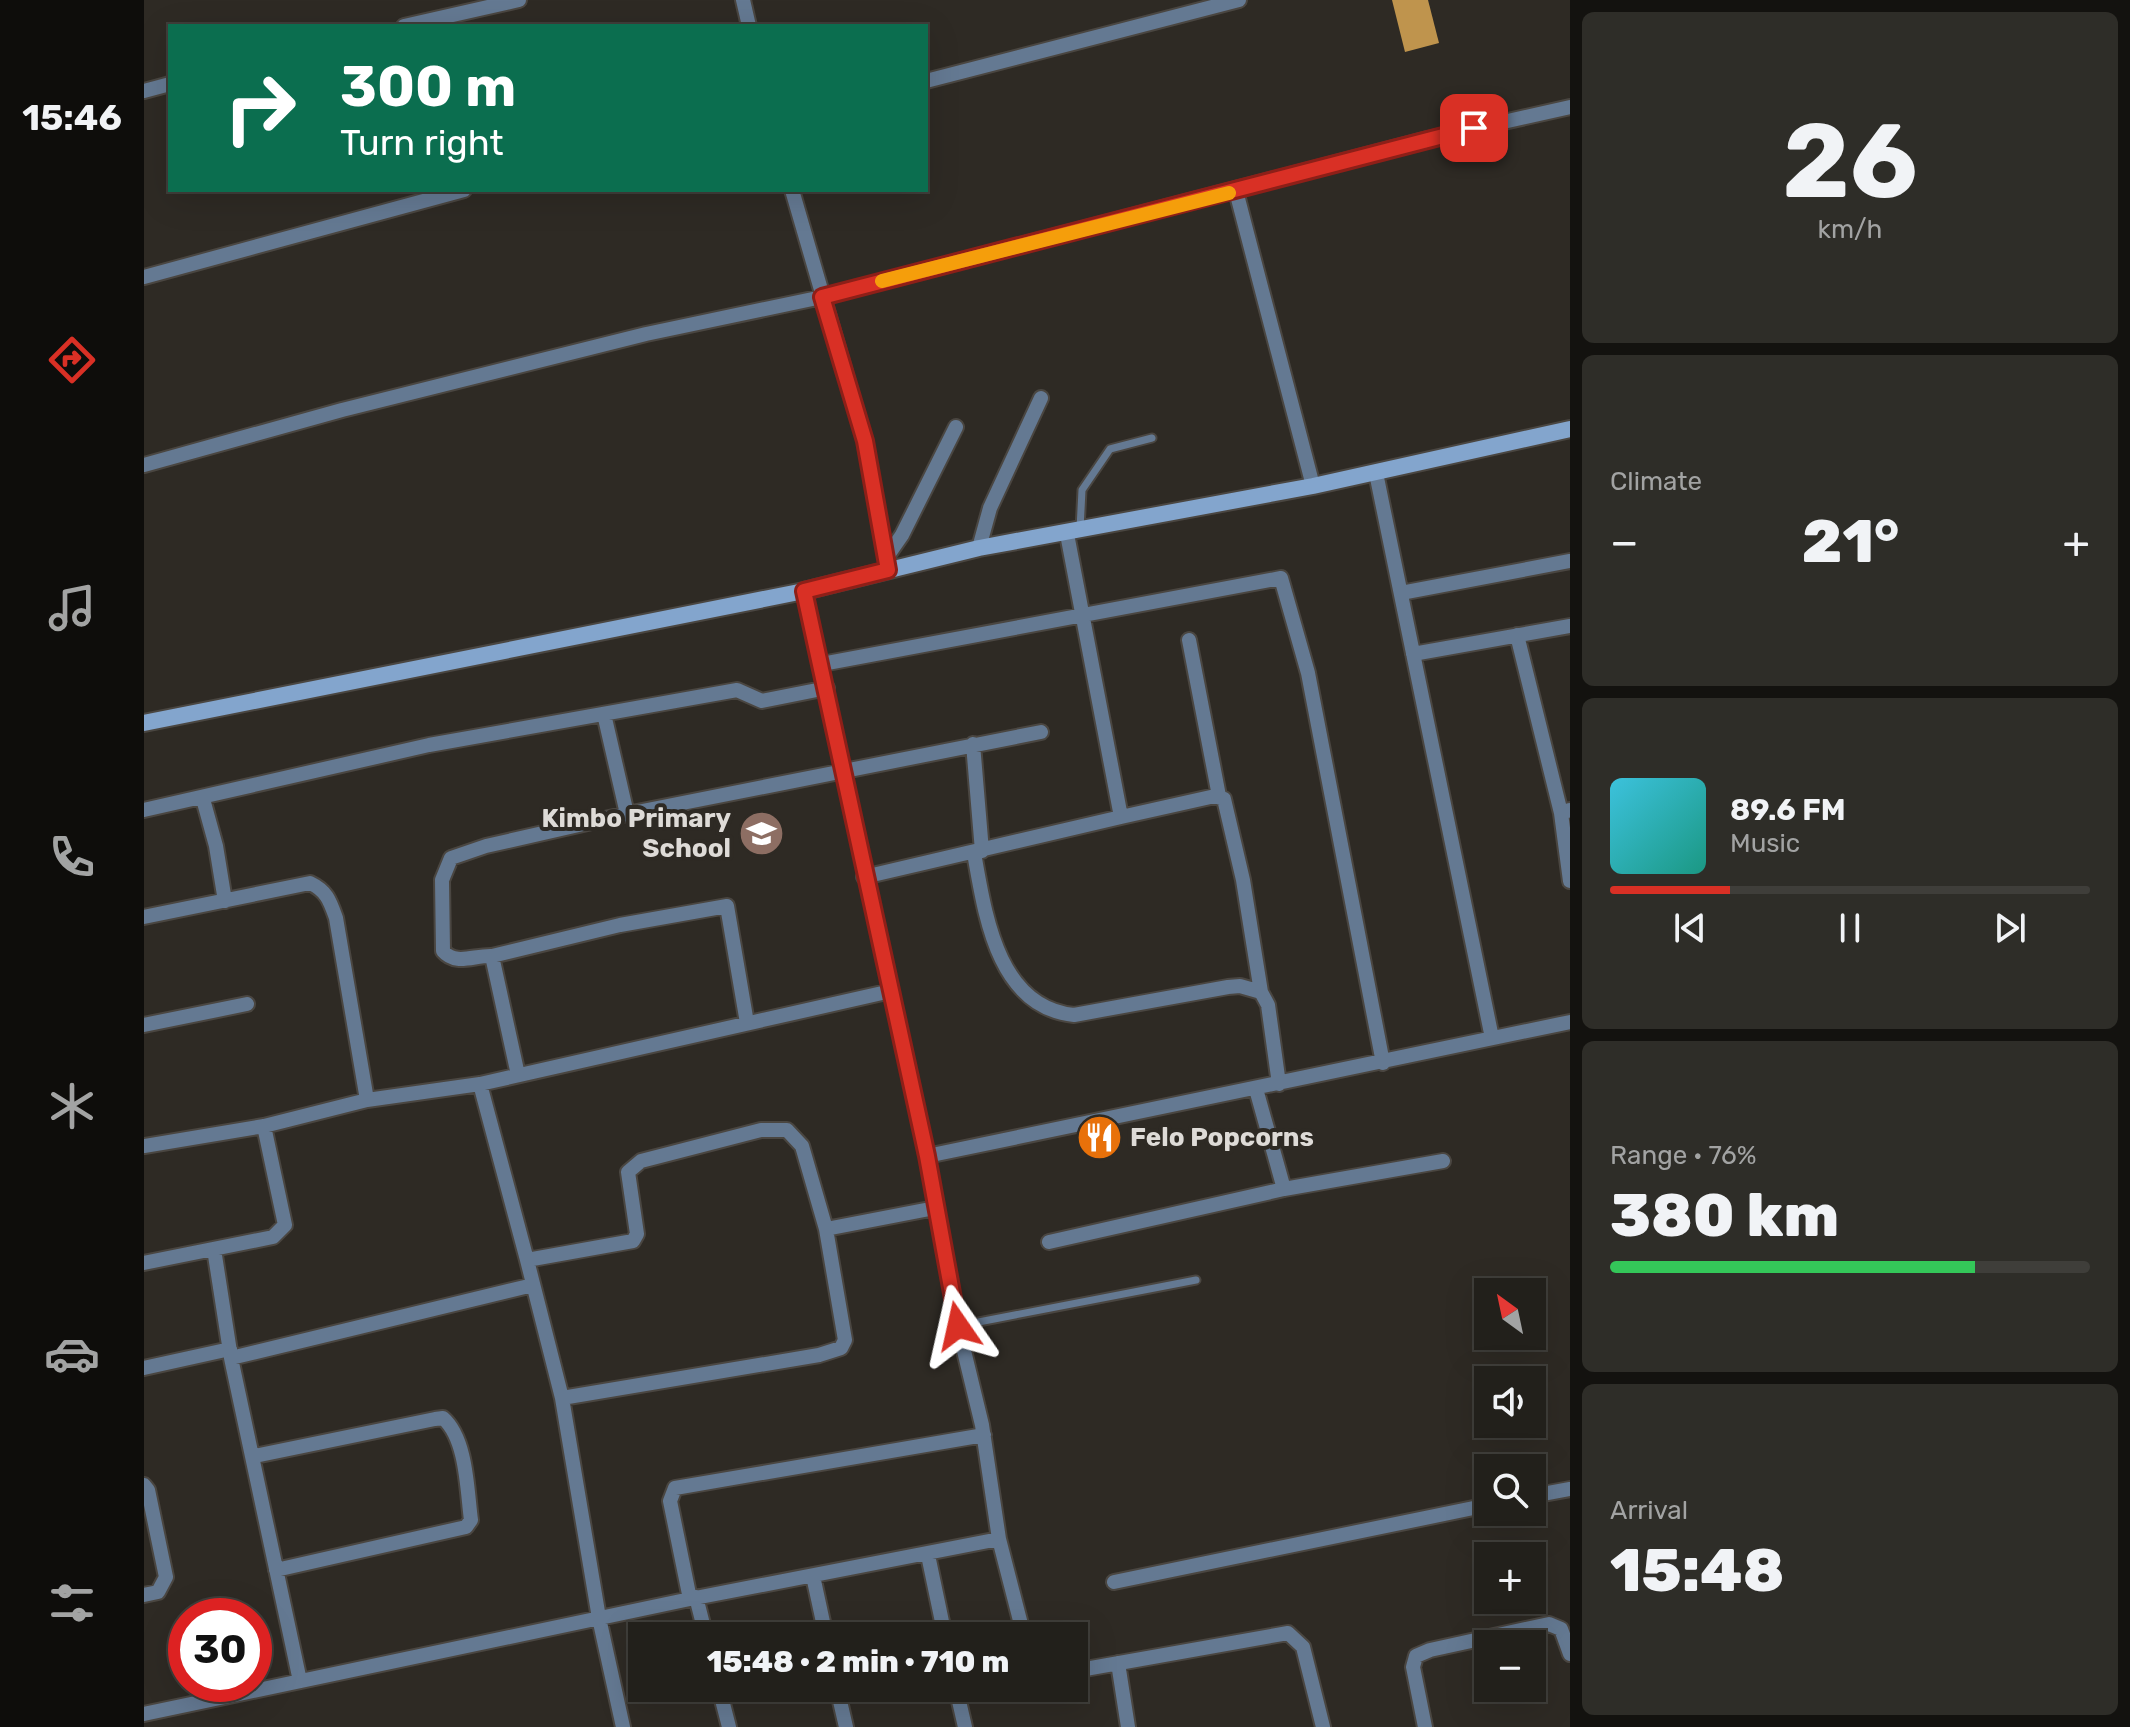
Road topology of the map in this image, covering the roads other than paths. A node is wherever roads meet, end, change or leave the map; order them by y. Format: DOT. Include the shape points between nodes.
graph roads {
  1 [pos="519,0"];
  2 [pos="743,0"];
  3 [pos="1239,0"];
  4 [pos="413,24"];
  5 [pos="749,24"];
  6 [pos="928,80"];
  7 [pos="168,85"];
  8 [pos="144,91"];
  9 [pos="1569,108"];
  10 [pos="1236,191"];
  11 [pos="457,192"];
  12 [pos="793,192"];
  13 [pos="144,277"];
  14 [pos="822,297"];
  15 [pos="1041,398"];
  16 [pos="956,427"];
  17 [pos="1570,429"];
  18 [pos="1152,438"];
  19 [pos="144,465"];
  20 [pos="1376,473"];
  21 [pos="1313,486"];
  22 [pos="1073,532"];
  23 [pos="979,548"];
  24 [pos="1570,561"];
  25 [pos="887,564"];
  26 [pos="804,591"];
  27 [pos="1401,593"];
  28 [pos="1082,614"];
  29 [pos="1570,626"];
  30 [pos="1517,635"];
  31 [pos="1189,640"];
  32 [pos="1413,654"];
  33 [pos="822,664"];
  34 [pos="827,688"];
  35 [pos="604,714"];
  36 [pos="144,723"];
  37 [pos="1041,732"];
  38 [pos="973,744"];
  39 [pos="844,768"];
  40 [pos="1219,796"];
  41 [pos="203,799"];
  42 [pos="144,810"];
  43 [pos="1565,812"];
  44 [pos="627,814"];
  45 [pos="1121,817"];
  46 [pos="978,852"];
  47 [pos="864,877"];
  48 [pos="1570,881"];
  49 [pos="225,901"];
  50 [pos="144,917"];
  51 [pos="492,956"];
  52 [pos="891,991"];
  53 [pos="1261,992"];
  54 [pos="247,1004"];
  55 [pos="1570,1022"];
  56 [pos="747,1023"];
  57 [pos="144,1025"];
  58 [pos="1492,1038"];
  59 [pos="1383,1063"];
  60 [pos="518,1075"];
  61 [pos="480,1084"];
  62 [pos="1279,1084"];
  63 [pos="1256,1089"];
  64 [pos="367,1100"];
  65 [pos="264,1126"];
  66 [pos="144,1146"];
  67 [pos="927,1156"];
  68 [pos="1443,1161"];
  69 [pos="1284,1189"];
  70 [pos="935,1208"];
  71 [pos="826,1229"];
  72 [pos="1049,1242"];
  73 [pos="214,1249"];
  74 [pos="527,1260"];
  75 [pos="144,1263"];
  76 [pos="1196,1280"];
  77 [pos="533,1285"];
  78 [pos="958,1326"];
  79 [pos="230,1353"];
  80 [pos="144,1368"];
  81 [pos="562,1398"];
  82 [pos="984,1435"];
  83 [pos="255,1456"];
  84 [pos="144,1485"];
  85 [pos="1570,1489"];
  86 [pos="1546,1493"];
  87 [pos="1474,1508"];
  88 [pos="999,1539"];
  89 [pos="928,1555"];
  90 [pos="276,1570"];
  91 [pos="813,1576"];
  92 [pos="1114,1582"];
  93 [pos="144,1595"];
  94 [pos="693,1598"];
  95 [pos="599,1618"];
  96 [pos="701,1622"];
  97 [pos="823,1622"];
  98 [pos="942,1622"];
  99 [pos="1020,1622"];
  100 [pos="1570,1654"];
  101 [pos="1118,1663"];
  102 [pos="1088,1668"];
  103 [pos="300,1681"];
  104 [pos="723,1702"];
  105 [pos="840,1702"];
  106 [pos="959,1702"];
  107 [pos="144,1714"];
  108 [pos="623,1727"];
  109 [pos="729,1727"];
  110 [pos="846,1727"];
  111 [pos="965,1727"];
  112 [pos="1128,1727"];
  113 [pos="1323,1727"];
  114 [pos="1425,1727"];
  1 -- 4 [label="street"];
  2 -- 5 [label="street"];
  3 -- 6 [label="street"];
  7 -- 8 [label="street"];
  9 -- 10 [label="street" via="1428,139"];
  10 -- 14 [label="street"];
  10 -- 21 [label="street"];
  11 -- 13 [label="street"];
  12 -- 14 [label="street"];
  14 -- 19 [label="street" via="522,365"];
  14 -- 25 [label="street" via="865,441"];
  15 -- 23 [label="street" via="990,508"];
  16 -- 25 [label="street"];
  17 -- 20 [label="street"];
  18 -- 22 [label="lane" via="1110,449 1082,490"];
  20 -- 21 [label="street"];
  20 -- 27 [label="street"];
  21 -- 22 [label="street"];
  22 -- 23 [label="street"];
  22 -- 28 [label="street"];
  23 -- 25 [label="street"];
  24 -- 27 [label="street"];
  25 -- 26 [label="street"];
  26 -- 33 [label="street"];
  26 -- 36 [label="street"];
  27 -- 32 [label="street"];
  28 -- 33 [label="street"];
  28 -- 45 [label="street"];
  28 -- 59 [label="street" via="1277,577 1284,581 1308,673"];
  29 -- 30 [label="street"];
  30 -- 32 [label="street"];
  30 -- 43 [label="street"];
  31 -- 40 [label="street"];
  32 -- 58 [label="street"];
  33 -- 34 [label="street"];
  34 -- 35 [label="street" via="762,701 737,690"];
  34 -- 39 [label="street"];
  35 -- 41 [label="street" via="429,745"];
  35 -- 44 [label="street"];
  37 -- 38 [label="street"];
  38 -- 39 [label="street"];
  38 -- 46 [label="street"];
  39 -- 44 [label="street"];
  39 -- 47 [label="street"];
  40 -- 45 [label="street"];
  40 -- 53 [label="street" via="1243,880"];
  41 -- 42 [label="street"];
  41 -- 49 [label="street"];
  43 -- 48 [label="street"];
  44 -- 51 [label="street" via="451,858 442,880 443,951 457,960"];
  45 -- 46 [label="street"];
  46 -- 47 [label="street"];
  46 -- 53 [label="street" via="1001,960 1025,993 1054,1013 1074,1015 1228,987"];
  47 -- 52 [label="street"];
  49 -- 50 [label="street"];
  49 -- 64 [label="street" via="310,883 327,895 336,918"];
  51 -- 56 [label="street" via="727,906"];
  51 -- 60 [label="street"];
  52 -- 56 [label="street"];
  52 -- 67 [label="street"];
  53 -- 62 [label="street" via="1268,1005"];
  54 -- 57 [label="street"];
  55 -- 58 [label="street"];
  56 -- 60 [label="street"];
  58 -- 59 [label="street"];
  59 -- 62 [label="street"];
  60 -- 61 [label="street"];
  61 -- 64 [label="street"];
  61 -- 74 [label="street"];
  62 -- 63 [label="street"];
  63 -- 67 [label="street"];
  63 -- 69 [label="street"];
  64 -- 65 [label="street"];
  65 -- 66 [label="street"];
  65 -- 73 [label="street" via="283,1231"];
  67 -- 70 [label="street"];
  68 -- 69 [label="street"];
  69 -- 72 [label="street"];
  70 -- 71 [label="street"];
  70 -- 78 [label="street"];
  71 -- 74 [label="street" via="802,1146 787,1130 770,1129 641,1161 631,1168 627,1181 637,1234 633,1241"];
  71 -- 81 [label="street" via="845,1340 841,1348"];
  73 -- 75 [label="street"];
  73 -- 79 [label="street"];
  74 -- 77 [label="street"];
  76 -- 78 [label="lane"];
  77 -- 79 [label="street"];
  77 -- 81 [label="street"];
  78 -- 82 [label="street"];
  79 -- 80 [label="street"];
  79 -- 83 [label="street"];
  81 -- 95 [label="street"];
  82 -- 88 [label="street"];
  82 -- 94 [label="street" via="675,1488 670,1501"];
  83 -- 90 [label="street"];
  83 -- 90 [label="street" via="443,1418 453,1427 458,1445 471,1520 466,1527"];
  84 -- 93 [label="street" via="166,1577 158,1592"];
  85 -- 86 [label="street"];
  87 -- 92 [label="street"];
  88 -- 89 [label="street"];
  88 -- 99 [label="street"];
  89 -- 91 [label="street"];
  89 -- 98 [label="street"];
  90 -- 103 [label="street"];
  91 -- 94 [label="street"];
  91 -- 97 [label="street"];
  94 -- 95 [label="street"];
  94 -- 96 [label="street"];
  95 -- 103 [label="street"];
  95 -- 108 [label="street"];
  100 -- 114 [label="street" via="1561,1629 1549,1624 1416,1656 1413,1667"];
  101 -- 102 [label="street"];
  101 -- 112 [label="street"];
  101 -- 113 [label="street" via="1288,1633 1303,1647"];
  103 -- 107 [label="street"];
  104 -- 109 [label="street"];
  105 -- 110 [label="street"];
  106 -- 111 [label="street"];
}
